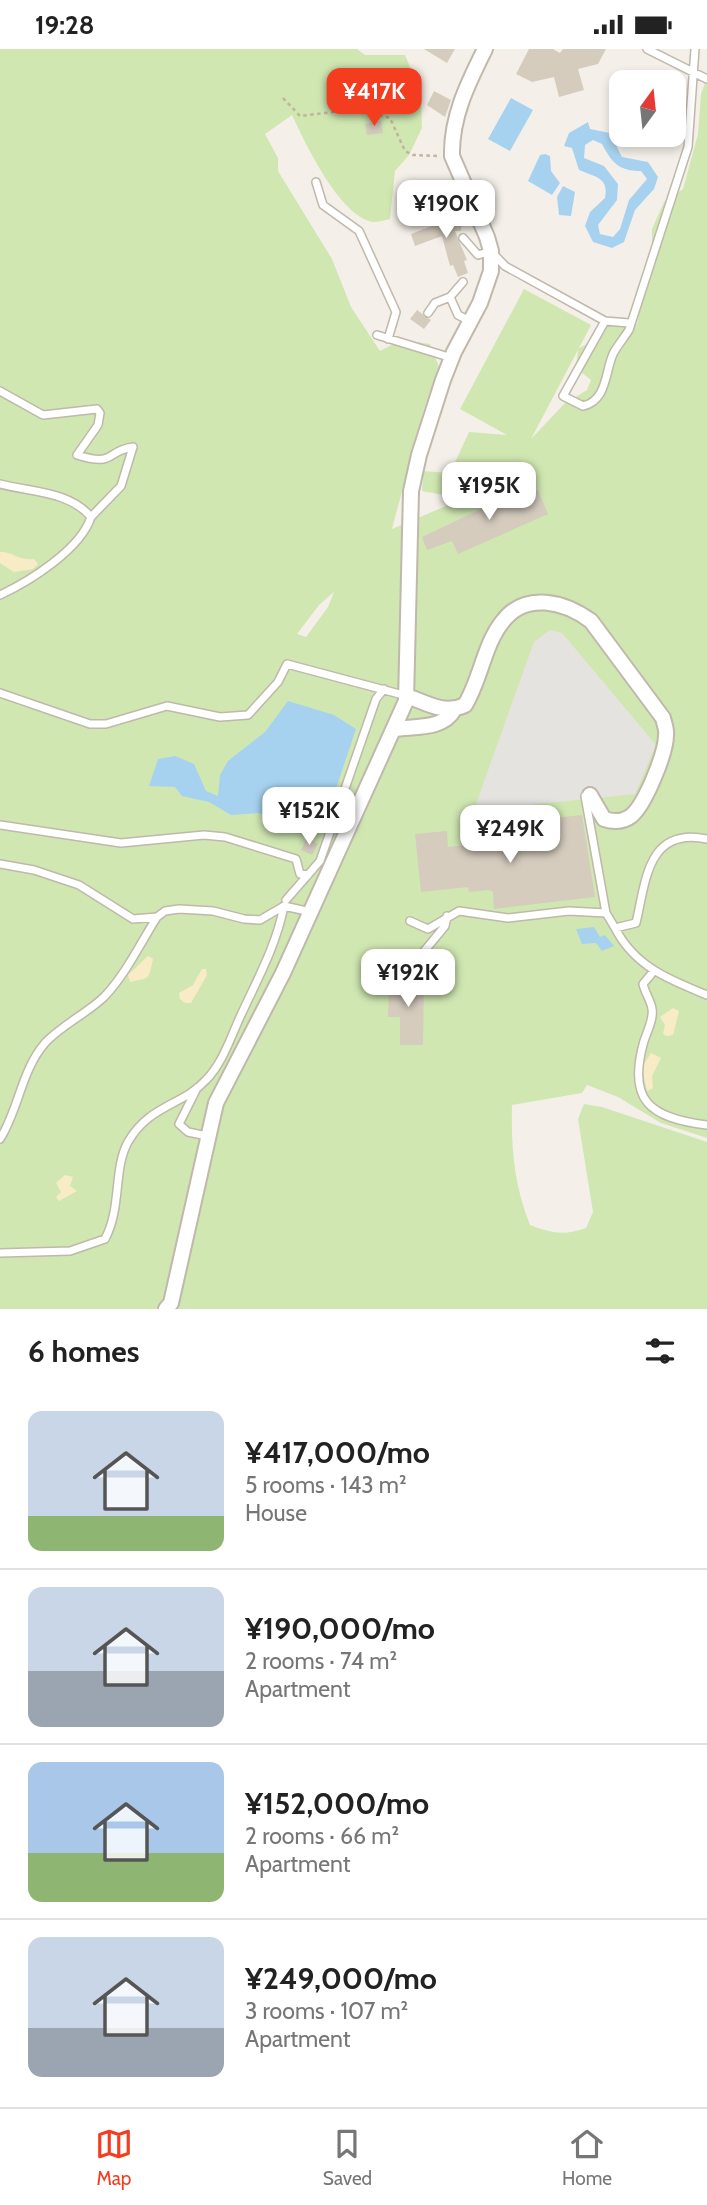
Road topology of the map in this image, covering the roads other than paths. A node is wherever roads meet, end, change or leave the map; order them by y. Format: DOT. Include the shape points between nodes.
graph roads {
  1 [pos="485,49"];
  2 [pos="647,49"];
  3 [pos="695,49"];
  4 [pos="694,72"];
  5 [pos="707,79"];
  6 [pos="316,182"];
  7 [pos="463,238"];
  8 [pos="491,251"];
  9 [pos="463,282"];
  10 [pos="450,297"];
  11 [pos="428,313"];
  12 [pos="605,321"];
  13 [pos="471,322"];
  14 [pos="629,323"];
  15 [pos="377,335"];
  16 [pos="388,339"];
  17 [pos="452,358"];
  18 [pos="0,391"];
  19 [pos="0,484"];
  20 [pos="91,517"];
  21 [pos="0,595"];
  22 [pos="384,689"];
  23 [pos="0,692"];
  24 [pos="407,696"];
  25 [pos="454,710"];
  26 [pos="394,729"];
  27 [pos="588,795"];
  28 [pos="0,825"];
  29 [pos="707,839"];
  30 [pos="0,864"];
  31 [pos="308,875"];
  32 [pos="285,903"];
  33 [pos="311,912"];
  34 [pos="606,913"];
  35 [pos="446,916"];
  36 [pos="157,917"];
  37 [pos="410,921"];
  38 [pos="615,928"];
  39 [pos="399,967"];
  40 [pos="653,972"];
  41 [pos="707,995"];
  42 [pos="197,1088"];
  43 [pos="707,1125"];
  44 [pos="207,1136"];
  45 [pos="0,1139"];
  46 [pos="0,1253"];
  47 [pos="166,1309"];
  1 -- 8 [label="street" via="456,117 452,156"];
  2 -- 4 [label="lane"];
  3 -- 4 [label="lane"];
  4 -- 5 [label="lane"];
  4 -- 14 [label="lane" via="688,147"];
  6 -- 16 [label="lane" via="323,205 359,231 396,313"];
  7 -- 8 [label="lane" via="478,255"];
  8 -- 12 [label="lane" via="505,266"];
  8 -- 13 [label="street" via="488,279"];
  9 -- 10 [label="lane"];
  10 -- 11 [label="lane" via="435,303"];
  10 -- 13 [label="lane" via="458,315"];
  12 -- 14 [label="lane"];
  12 -- 14 [label="lane" via="563,396 583,406 595,400 603,387"];
  13 -- 17 [label="street"];
  15 -- 16 [label="lane"];
  16 -- 17 [label="lane"];
  17 -- 24 [label="street" via="411,492"];
  18 -- 20 [label="lane" via="43,415 97,409 98,425 77,455 108,460 133,447 121,486"];
  19 -- 20 [label="lane" via="62,497 82,506"];
  20 -- 21 [label="lane" via="84,534 36,576"];
  22 -- 23 [label="lane" via="287,664 278,682 248,715 220,717 167,706 106,724 90,724"];
  22 -- 24 [label="lane"];
  22 -- 31 [label="lane" via="376,699 329,840"];
  24 -- 25 [label="street"];
  24 -- 26 [label="street"];
  25 -- 26 [label="street" via="450,719 441,723"];
  25 -- 27 [label="street" via="465,705 498,629 516,609 550,601 579,612 591,621 663,718 667,734 661,758 631,816 604,819"];
  26 -- 33 [label="street"];
  27 -- 34 [label="lane"];
  28 -- 31 [label="lane" via="121,843 225,837 296,859 300,874"];
  29 -- 38 [label="lane" via="678,838 664,844 648,866 636,923"];
  30 -- 36 [label="lane" via="79,885 133,919"];
  31 -- 32 [label="lane"];
  32 -- 33 [label="lane"];
  32 -- 36 [label="lane" via="260,920 199,909 165,911"];
  32 -- 42 [label="lane" via="278,937 263,971 221,1059"];
  33 -- 44 [label="street" via="216,1103"];
  34 -- 35 [label="lane" via="569,911 508,918 469,910"];
  34 -- 38 [label="lane"];
  35 -- 37 [label="lane" via="428,929"];
  35 -- 39 [label="lane" via="445,926 421,955 402,954"];
  36 -- 45 [label="lane" via="120,979 45,1044 23,1081"];
  38 -- 40 [label="lane"];
  40 -- 41 [label="lane"];
  40 -- 43 [label="lane" via="643,984 652,1010 636,1081 647,1101 664,1115"];
  42 -- 44 [label="lane" via="179,1124 188,1132"];
  42 -- 46 [label="lane" via="155,1111 129,1139 120,1163 116,1210 105,1239 71,1251"];
  44 -- 47 [label="street"];
}
